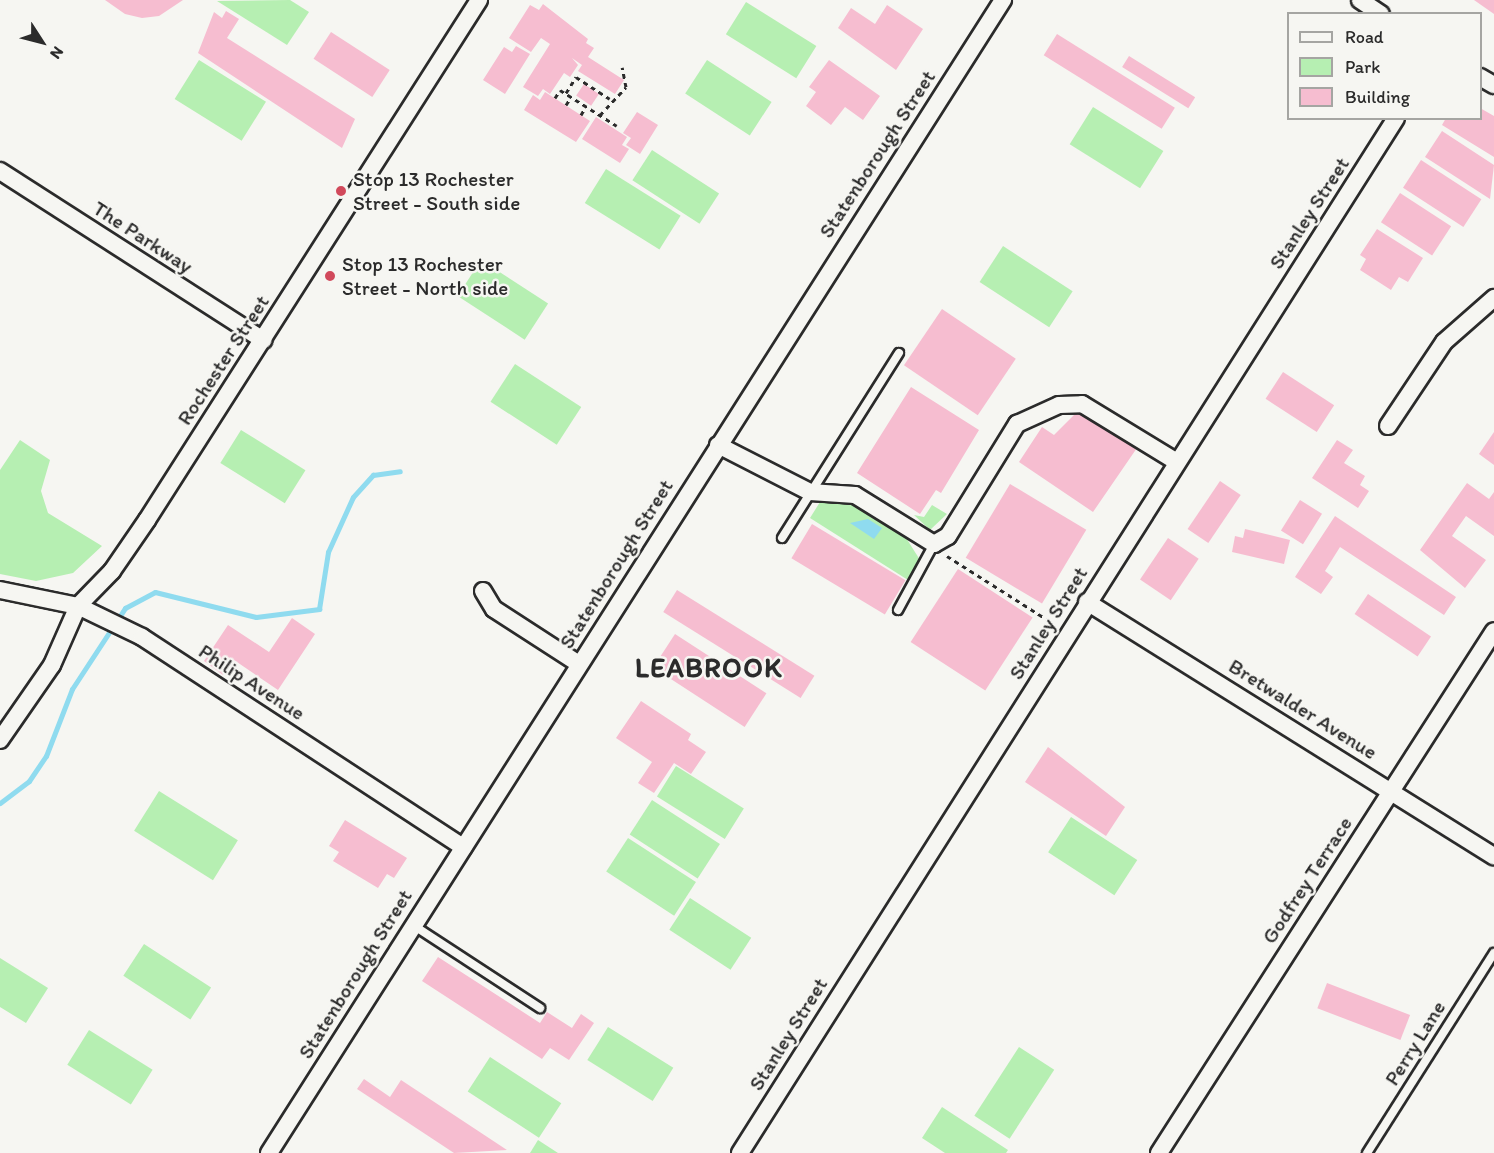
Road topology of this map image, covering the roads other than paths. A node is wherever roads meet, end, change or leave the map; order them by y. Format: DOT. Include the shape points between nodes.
graph roads {
  1 [pos="1003,0"];
  2 [pos="1360,0"];
  3 [pos="477,1"];
  4 [pos="1378,12"];
  5 [pos="1395,120"];
  6 [pos="0,171"];
  7 [pos="1494,298"];
  8 [pos="263,340"];
  9 [pos="899,353"];
  10 [pos="1388,426"];
  11 [pos="718,445"];
  12 [pos="1177,462"];
  13 [pos="810,492"];
  14 [pos="782,538"];
  15 [pos="940,549"];
  16 [pos="0,590"];
  17 [pos="483,591"];
  18 [pos="1088,602"];
  19 [pos="78,606"];
  20 [pos="898,610"];
  21 [pos="1494,631"];
  22 [pos="579,664"];
  23 [pos="0,741"];
  24 [pos="1391,791"];
  25 [pos="463,847"];
  26 [pos="1494,856"];
  27 [pos="413,925"];
  28 [pos="1494,953"];
  29 [pos="540,1008"];
  30 [pos="269,1153"];
  31 [pos="740,1153"];
  32 [pos="1159,1153"];
  33 [pos="1367,1153"];
  1 -- 11 [label="street, Statenborough Street"];
  2 -- 4 [label="street"];
  3 -- 8 [label="street, Rochester Street"];
  5 -- 12 [label="street, Stanley Street"];
  6 -- 8 [label="street, The Parkway"];
  7 -- 10 [label="street" via="1444,342"];
  8 -- 19 [label="street, Rochester Street" via="118,563"];
  9 -- 13 [label="lane"];
  11 -- 13 [label="street"];
  11 -- 22 [label="street, Statenborough Street"];
  12 -- 15 [label="street" via="1082,404 1059,405 1017,424"];
  12 -- 18 [label="street, Stanley Street"];
  13 -- 14 [label="lane"];
  13 -- 15 [label="street" via="855,495"];
  15 -- 20 [label="lane"];
  16 -- 19 [label="street, Philip Avenue"];
  17 -- 22 [label="street" via="494,609"];
  18 -- 24 [label="street, Bretwalder Avenue"];
  18 -- 31 [label="street, Stanley Street"];
  19 -- 23 [label="street, Rochester Street" via="52,665"];
  19 -- 25 [label="street, Philip Avenue" via="126,629"];
  21 -- 24 [label="street, Godfrey Terrace"];
  22 -- 25 [label="street, Statenborough Street"];
  24 -- 26 [label="street, Bretwalder Avenue"];
  24 -- 32 [label="street, Godfrey Terrace"];
  25 -- 27 [label="street, Statenborough Street"];
  27 -- 29 [label="lane"];
  27 -- 30 [label="street, Statenborough Street"];
  28 -- 33 [label="lane, Perry Lane"];
}
